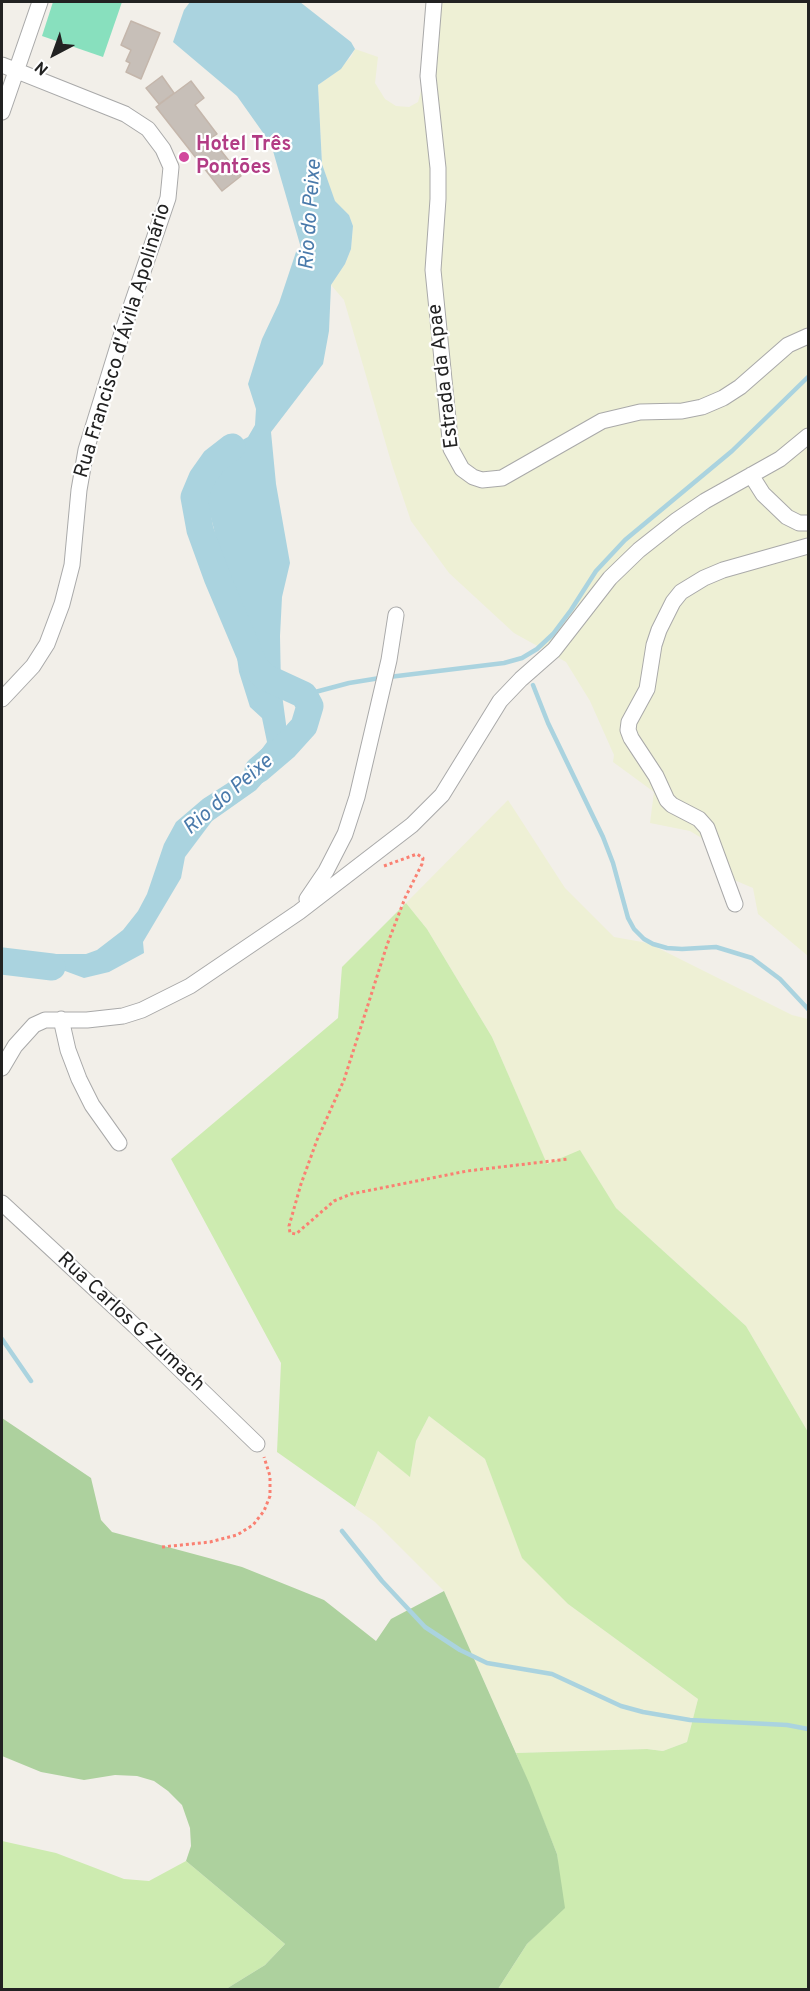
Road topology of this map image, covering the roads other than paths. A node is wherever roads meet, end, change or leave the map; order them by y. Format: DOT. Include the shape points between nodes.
graph roads {
  1 [pos="40,2"];
  2 [pos="434,2"];
  3 [pos="8,68"];
  4 [pos="2,112"];
  5 [pos="808,336"];
  6 [pos="808,436"];
  7 [pos="751,475"];
  8 [pos="808,523"];
  9 [pos="808,546"];
  10 [pos="396,615"];
  11 [pos="2,699"];
  12 [pos="735,903"];
  13 [pos="299,912"];
  14 [pos="61,1019"];
  15 [pos="2,1068"];
  16 [pos="119,1143"];
  17 [pos="2,1203"];
  18 [pos="257,1444"];
  1 -- 3 [label="street"];
  2 -- 5 [label="street, Estrada da Apae" via="428,76 438,178 433,270 451,449 462,469 482,480 502,478 602,422 640,412 702,407 740,387 789,345"];
  3 -- 4 [label="street"];
  3 -- 11 [label="street, Rua Francisco d'Ávila Apolinário" via="125,114 148,129 171,167 168,198 86,450 72,565 62,603 47,644 33,666"];
  6 -- 7 [label="street" via="780,459"];
  7 -- 8 [label="street" via="780,512 799,523"];
  7 -- 13 [label="street" via="677,520 610,578 554,650 500,701 442,795 412,825"];
  9 -- 12 [label="street" via="723,570 681,592 659,630 647,689 629,722 630,738 667,800 707,828"];
  10 -- 13 [label="street" via="357,797 345,834"];
  13 -- 14 [label="street" via="189,986 142,1010 103,1019"];
  14 -- 15 [label="street" via="34,1024"];
  14 -- 16 [label="street" via="79,1079"];
  17 -- 18 [label="street, Rua Carlos G Zumach"];
}
